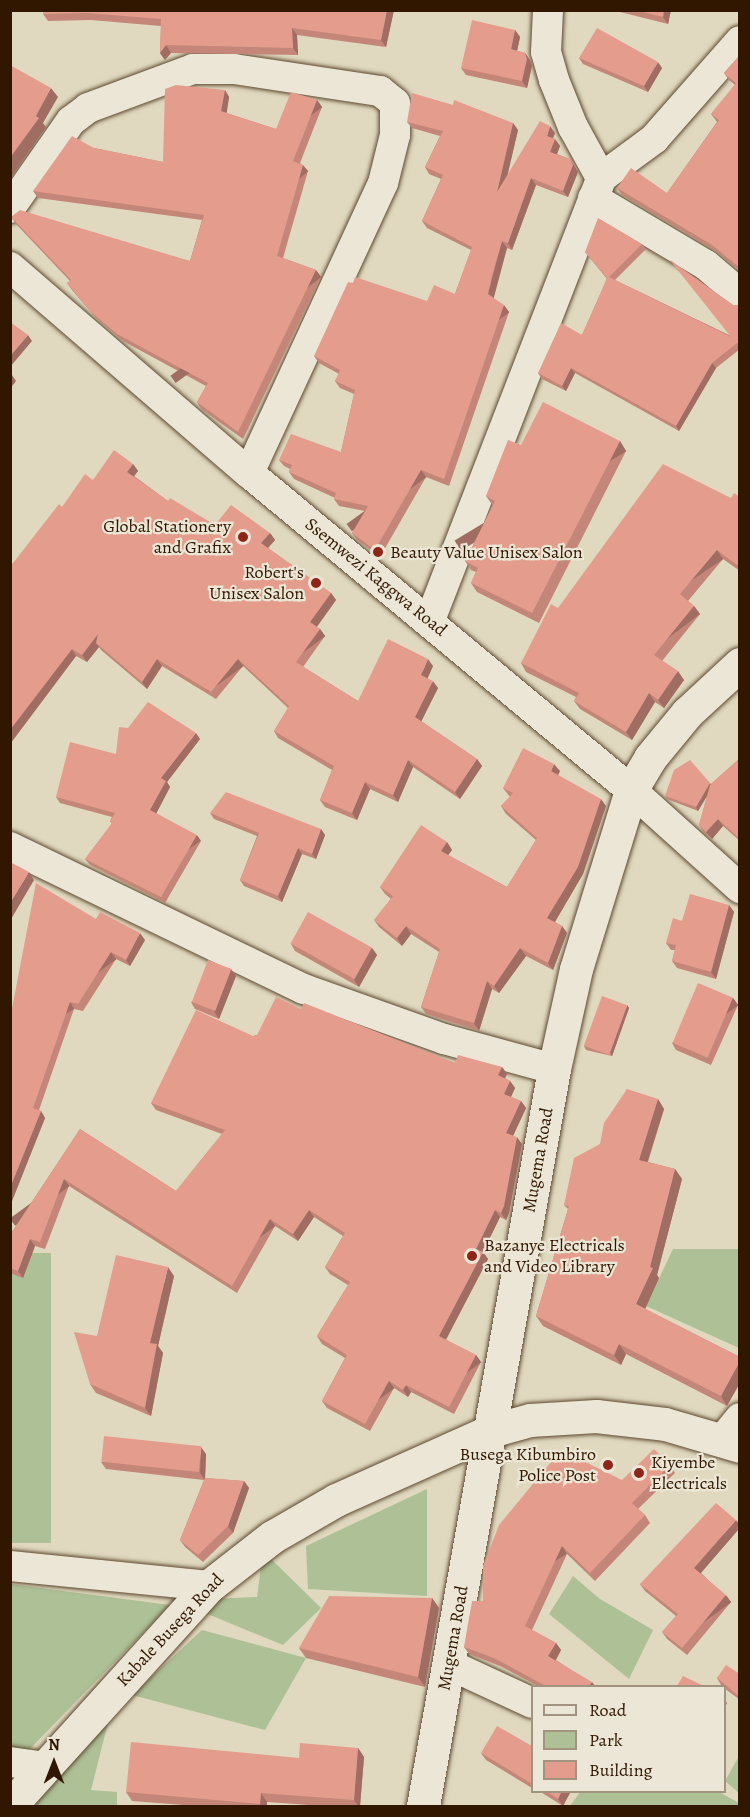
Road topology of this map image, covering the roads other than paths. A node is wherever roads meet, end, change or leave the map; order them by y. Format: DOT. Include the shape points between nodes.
graph roads {
  1 [pos="548,10"];
  2 [pos="740,41"];
  3 [pos="597,188"];
  4 [pos="10,208"];
  5 [pos="10,267"];
  6 [pos="740,294"];
  7 [pos="249,473"];
  8 [pos="430,620"];
  9 [pos="740,664"];
  10 [pos="631,790"];
  11 [pos="10,847"];
  12 [pos="740,888"];
  13 [pos="554,1069"];
  14 [pos="490,1431"];
  15 [pos="734,1434"];
  16 [pos="10,1566"];
  17 [pos="208,1586"];
  18 [pos="448,1664"];
  19 [pos="531,1702"];
  20 [pos="10,1762"];
  21 [pos="45,1767"];
  22 [pos="10,1806"];
  23 [pos="423,1806"];
  1 -- 3 [label="street" via="546,52"];
  2 -- 3 [label="street" via="654,139"];
  3 -- 6 [label="street" via="706,265"];
  3 -- 8 [label="street"];
  4 -- 7 [label="street" via="71,121 88,108 193,69 234,69 380,91 395,103 395,135 383,183"];
  5 -- 7 [label="street, Ssemwezi Kaggwa Road"];
  7 -- 8 [label="street, Ssemwezi Kaggwa Road"];
  8 -- 10 [label="street, Ssemwezi Kaggwa Road"];
  9 -- 10 [label="street, Mugema Road" via="687,713 650,758"];
  10 -- 12 [label="street, Ssemwezi Kaggwa Road"];
  10 -- 13 [label="street, Mugema Road" via="576,969"];
  11 -- 13 [label="street" via="304,989 444,1039"];
  13 -- 14 [label="street, Mugema Road"];
  14 -- 15 [label="street, Kabale Busega Road" via="530,1420 596,1416"];
  14 -- 17 [label="street, Kabale Busega Road" via="336,1500 272,1537"];
  14 -- 18 [label="street, Mugema Road"];
  16 -- 17 [label="street"];
  17 -- 21 [label="street, Kabale Busega Road"];
  18 -- 19 [label="street"];
  18 -- 23 [label="street, Mugema Road"];
  20 -- 21 [label="street"];
  21 -- 22 [label="street, Kabale Busega Road"];
}
